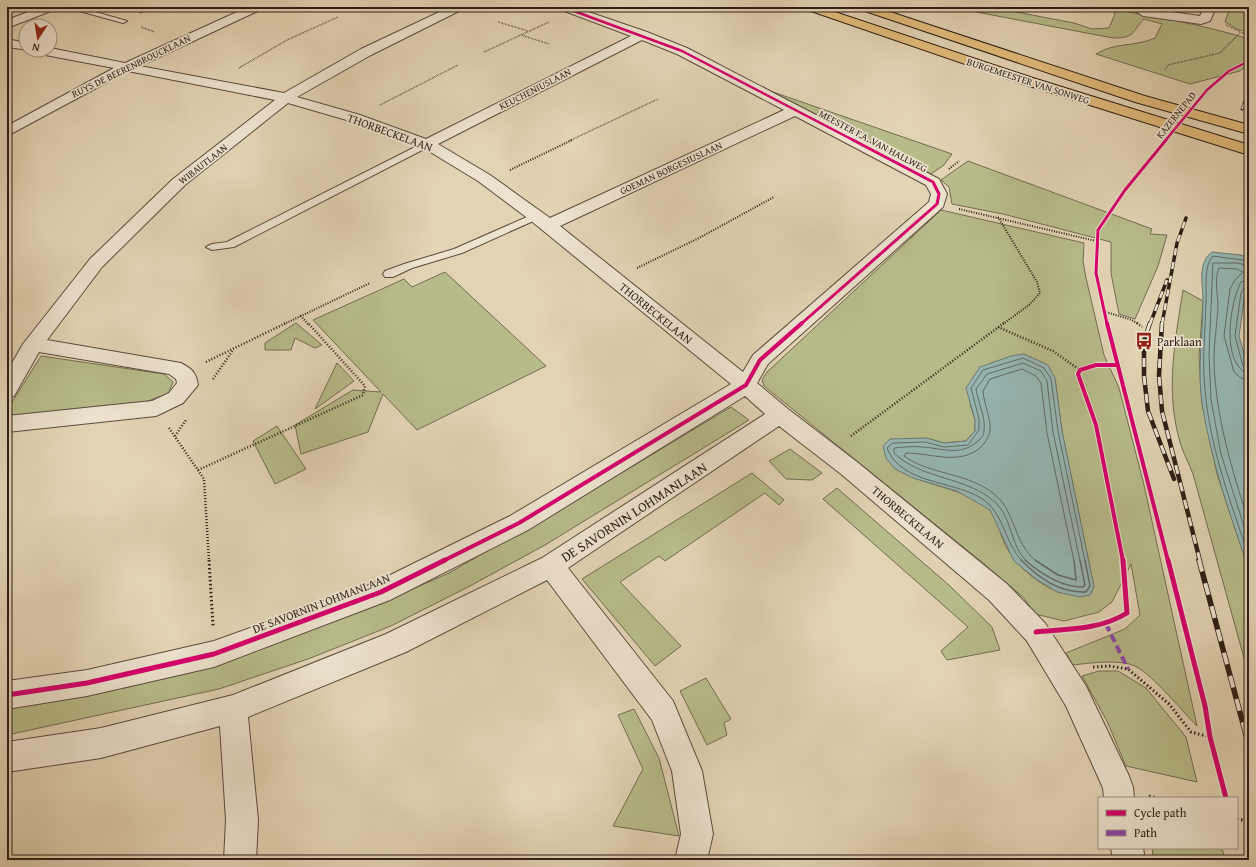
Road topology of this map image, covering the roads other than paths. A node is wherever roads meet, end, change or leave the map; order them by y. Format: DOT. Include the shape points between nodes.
graph roads {
  1 [pos="52,7"];
  2 [pos="70,7"];
  3 [pos="258,7"];
  4 [pos="460,7"];
  5 [pos="809,7"];
  6 [pos="863,7"];
  7 [pos="1210,7"];
  8 [pos="568,9"];
  9 [pos="1143,12"];
  10 [pos="124,21"];
  11 [pos="7,24"];
  12 [pos="643,35"];
  13 [pos="7,43"];
  14 [pos="18,45"];
  15 [pos="58,54"];
  16 [pos="126,67"];
  17 [pos="286,98"];
  18 [pos="796,110"];
  19 [pos="1249,130"];
  20 [pos="7,132"];
  21 [pos="427,144"];
  22 [pos="1249,150"];
  23 [pos="541,221"];
  24 [pos="212,247"];
  25 [pos="389,274"];
  26 [pos="33,344"];
  27 [pos="746,385"];
  28 [pos="7,391"];
  29 [pos="780,415"];
  30 [pos="7,424"];
  31 [pos="551,566"];
  32 [pos="7,695"];
  33 [pos="233,709"];
  34 [pos="7,757"];
  35 [pos="1119,797"];
  36 [pos="1127,849"];
  37 [pos="240,860"];
  38 [pos="691,860"];
  39 [pos="1129,860"];
  1 -- 11 [label="street"];
  2 -- 10 [label="lane"];
  3 -- 16 [label="street, RUYS DE BEERENBROUCKLAAN"];
  4 -- 17 [label="street, WIBAUTLAAN" via="366,52"];
  5 -- 22 [label="highway, BURGEMEESTER VAN SONWEG" via="945,55"];
  6 -- 19 [label="highway, BURGEMEESTER VAN SONWEG" via="1140,99"];
  7 -- 9 [label="street" via="1206,18 1201,20"];
  8 -- 12 [label="street, MEESTER F.A. VAN HALLWEG"];
  12 -- 18 [label="street, MEESTER F.A. VAN HALLWEG" via="682,51"];
  12 -- 21 [label="street, KEUCHENIUSLAAN"];
  13 -- 14 [label="street"];
  15 -- 16 [label="street, THORBECKELAAN"];
  16 -- 17 [label="street, THORBECKELAAN"];
  16 -- 20 [label="street, RUYS DE BEERENBROUCKLAAN"];
  17 -- 21 [label="street, THORBECKELAAN" via="359,119"];
  17 -- 26 [label="street, WIBAUTLAAN" via="179,182 96,263"];
  18 -- 23 [label="street, GOEMAN BORGESIUSLAAN"];
  18 -- 27 [label="street, MEESTER F.A. VAN HALLWEG" via="933,182 939,194 937,204 760,360"];
  21 -- 23 [label="street, THORBECKELAAN" via="488,181"];
  21 -- 24 [label="lane" via="230,244"];
  23 -- 25 [label="lane"];
  23 -- 27 [label="street, THORBECKELAAN"];
  26 -- 28 [label="street, WIBAUTLAAN"];
  26 -- 30 [label="street" via="174,368 185,379 176,398 156,408"];
  27 -- 29 [label="street, THORBECKELAAN"];
  27 -- 32 [label="street, DE SAVORNIN LOHMANLAAN" via="519,523 381,592 214,654 87,683"];
  29 -- 31 [label="street, DE SAVORNIN LOHMANLAAN"];
  29 -- 35 [label="street, THORBECKELAAN" via="830,452 998,592 1036,632 1076,696 1118,787"];
  31 -- 33 [label="street, DE SAVORNIN LOHMANLAAN" via="396,643"];
  31 -- 38 [label="street" via="663,711 687,771 697,834"];
  33 -- 34 [label="street, DE SAVORNIN LOHMANLAAN" via="101,743"];
  33 -- 37 [label="street" via="242,820"];
  36 -- 39 [label="street"];
}
